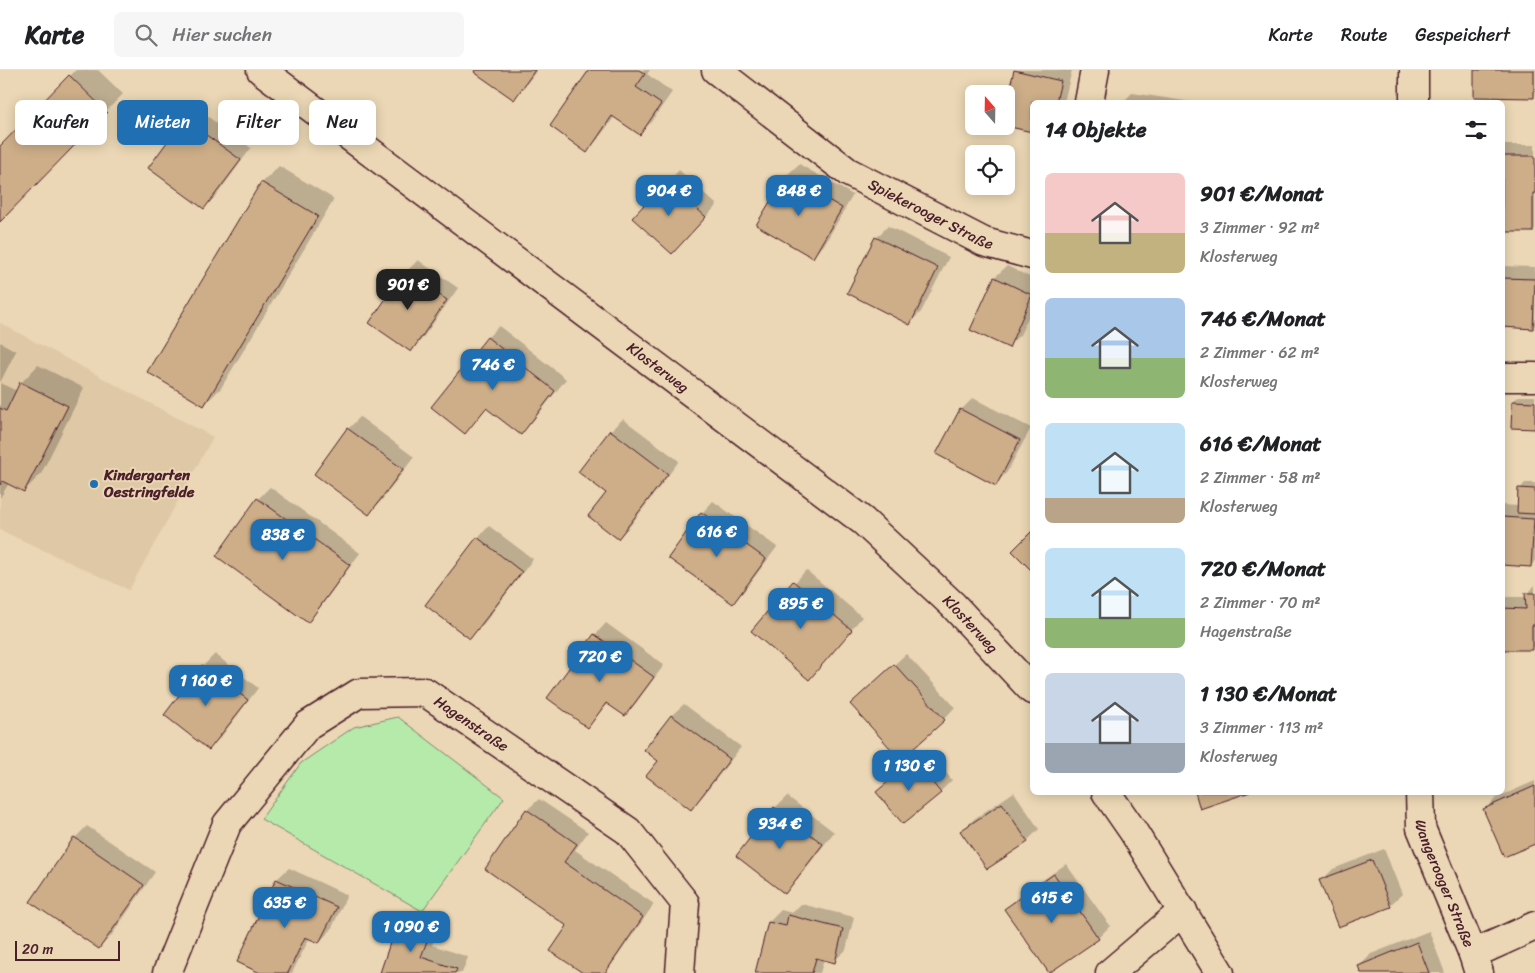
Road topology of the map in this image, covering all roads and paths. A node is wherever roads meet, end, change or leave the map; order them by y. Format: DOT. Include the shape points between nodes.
graph roads {
  1 [pos="261,70"];
  2 [pos="716,70"];
  3 [pos="1095,70"];
  4 [pos="1414,70"];
  5 [pos="1089,100"];
  6 [pos="1414,100"];
  7 [pos="1030,254"];
  8 [pos="1505,377"];
  9 [pos="1535,377"];
  10 [pos="1030,688"];
  11 [pos="1108,795"];
  12 [pos="1420,795"];
  13 [pos="1183,911"];
  14 [pos="1535,926"];
  15 [pos="1476,964"];
  16 [pos="166,973"];
  17 [pos="680,973"];
  18 [pos="1110,973"];
  19 [pos="1220,973"];
  1 -- 10 [label="street, Klosterweg" via="864,521 953,605"];
  2 -- 7 [label="street, Spiekerooger Straße" via="848,172 984,242"];
  3 -- 5 [label="street"];
  4 -- 6 [label="street"];
  8 -- 9 [label="street"];
  11 -- 13 [label="street"];
  12 -- 15 [label="street, Wangerooger Straße" via="1421,828"];
  13 -- 18 [label="street"];
  13 -- 19 [label="street"];
  14 -- 15 [label="street"];
  16 -- 17 [label="street, Hagenstraße" via="227,824 308,725 359,693 424,692 628,831 685,903"];
}
